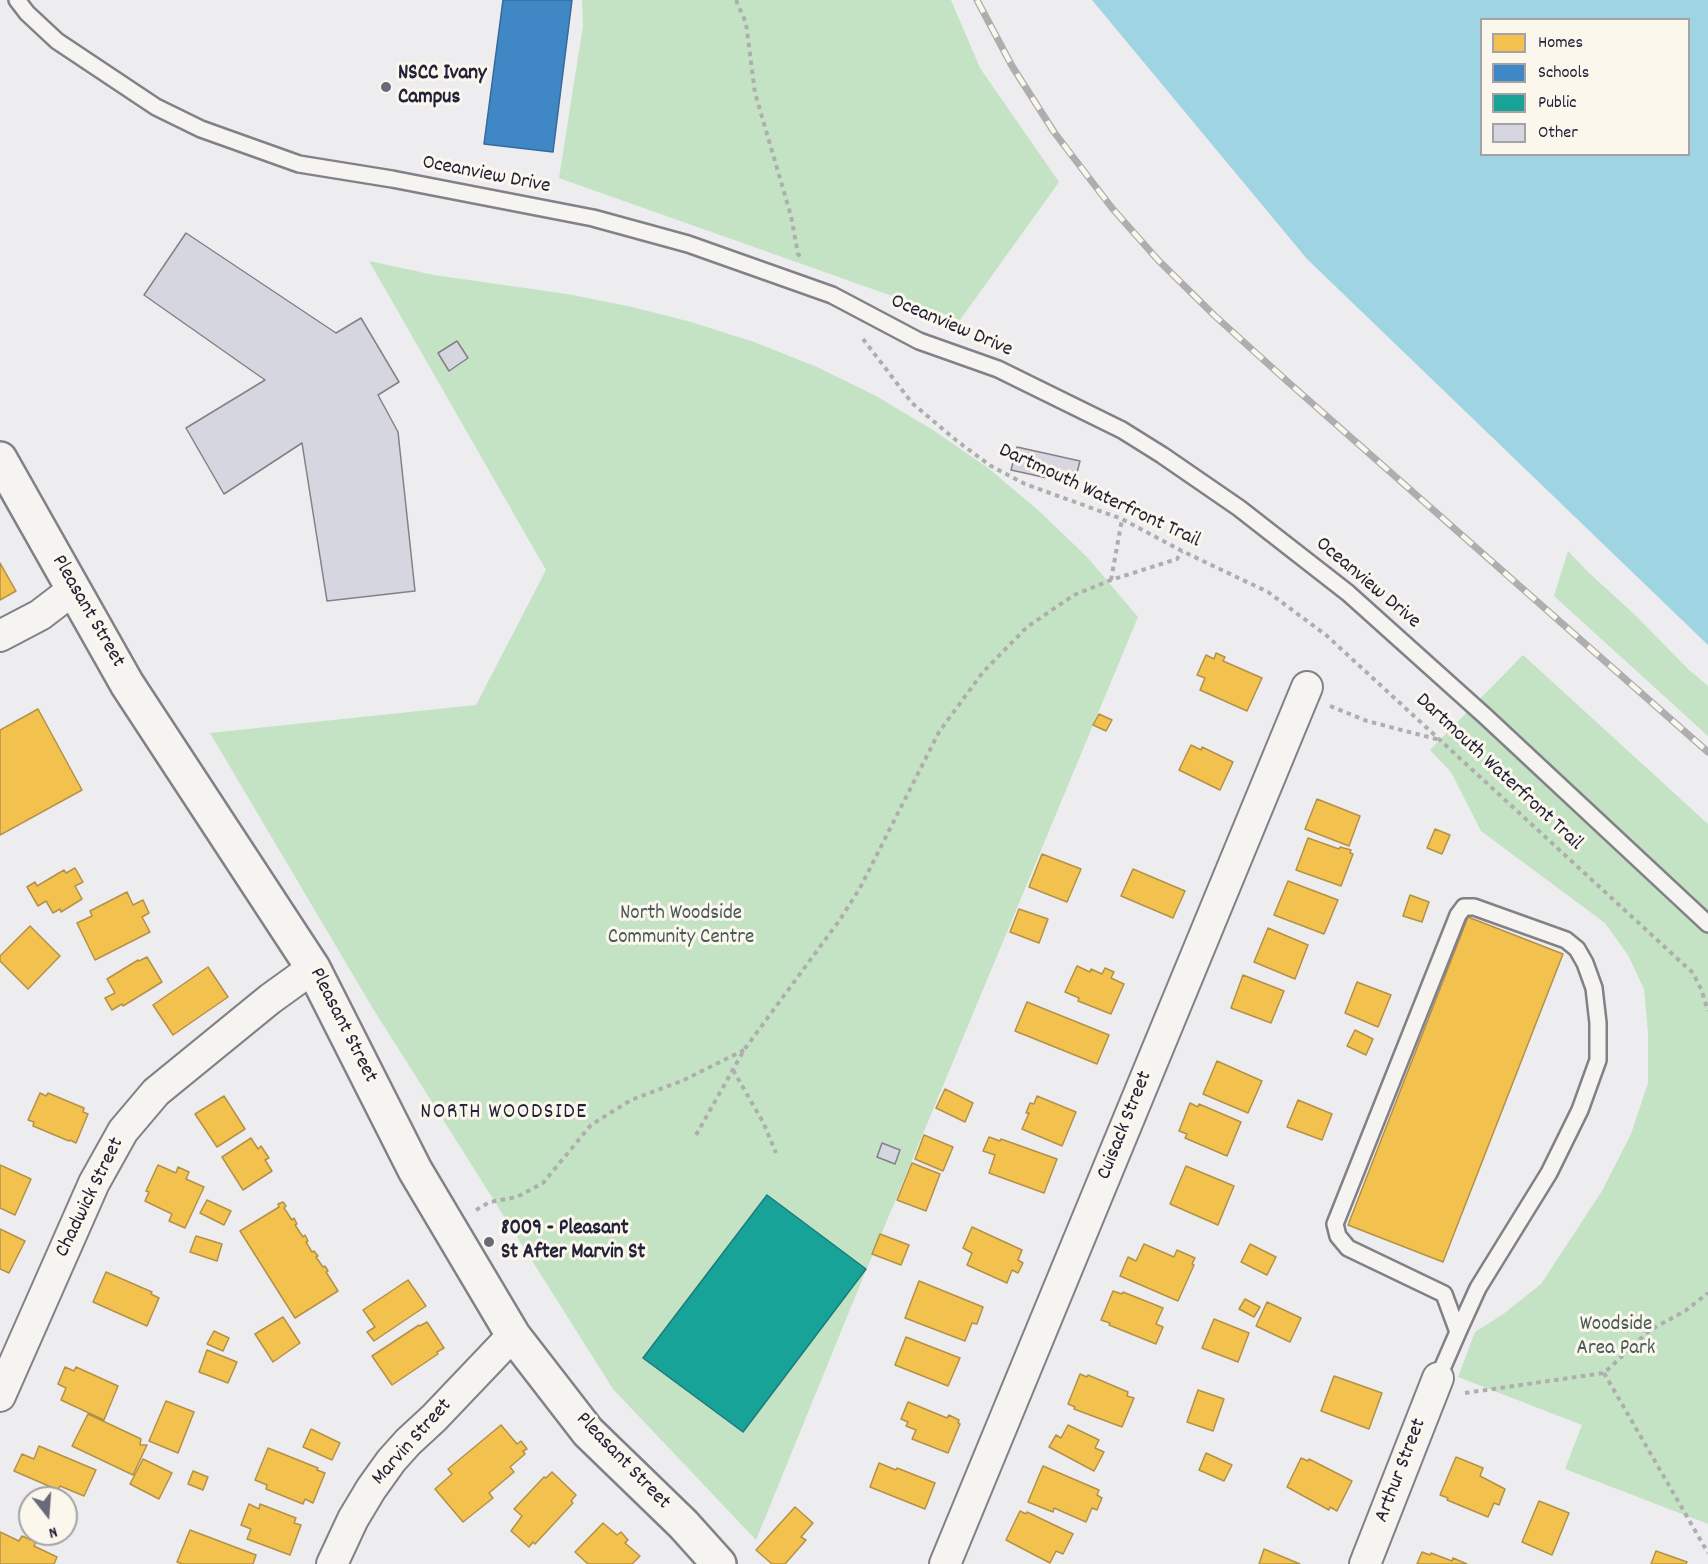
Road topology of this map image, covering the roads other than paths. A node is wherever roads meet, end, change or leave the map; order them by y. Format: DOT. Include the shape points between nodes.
graph roads {
  1 [pos="17,0"];
  2 [pos="0,459"];
  3 [pos="74,589"];
  4 [pos="0,636"];
  5 [pos="1306,687"];
  6 [pos="1708,924"];
  7 [pos="313,968"];
  8 [pos="1458,1332"];
  9 [pos="513,1335"];
  10 [pos="1438,1378"];
  11 [pos="0,1396"];
  12 [pos="332,1564"];
  13 [pos="719,1564"];
  14 [pos="945,1564"];
  15 [pos="1365,1564"];
  1 -- 6 [label="lane, Oceanview Drive" via="66,46 156,107 201,129 299,164 593,218 688,244 832,295 919,340 998,369 1122,430 1239,508 1322,571"];
  2 -- 3 [label="main road, Pleasant Street"];
  3 -- 4 [label="street" via="40,615"];
  3 -- 7 [label="main road, Pleasant Street" via="127,684"];
  5 -- 14 [label="street, Cuisack Street"];
  7 -- 9 [label="main road, Pleasant Street" via="415,1170"];
  7 -- 11 [label="street, Chadwick Street" via="156,1092 123,1131 94,1183"];
  8 -- 8 [label="lane" via="1478,1288 1549,1173 1580,1110 1598,1060 1594,988 1577,949 1566,940 1474,906 1464,907 1458,915 1335,1224 1338,1236 1348,1248 1444,1294"];
  8 -- 10 [label="lane"];
  9 -- 12 [label="street, Marvin Street" via="391,1461 353,1519"];
  9 -- 13 [label="main road, Pleasant Street" via="588,1432"];
  10 -- 15 [label="street, Arthur Street"];
}
